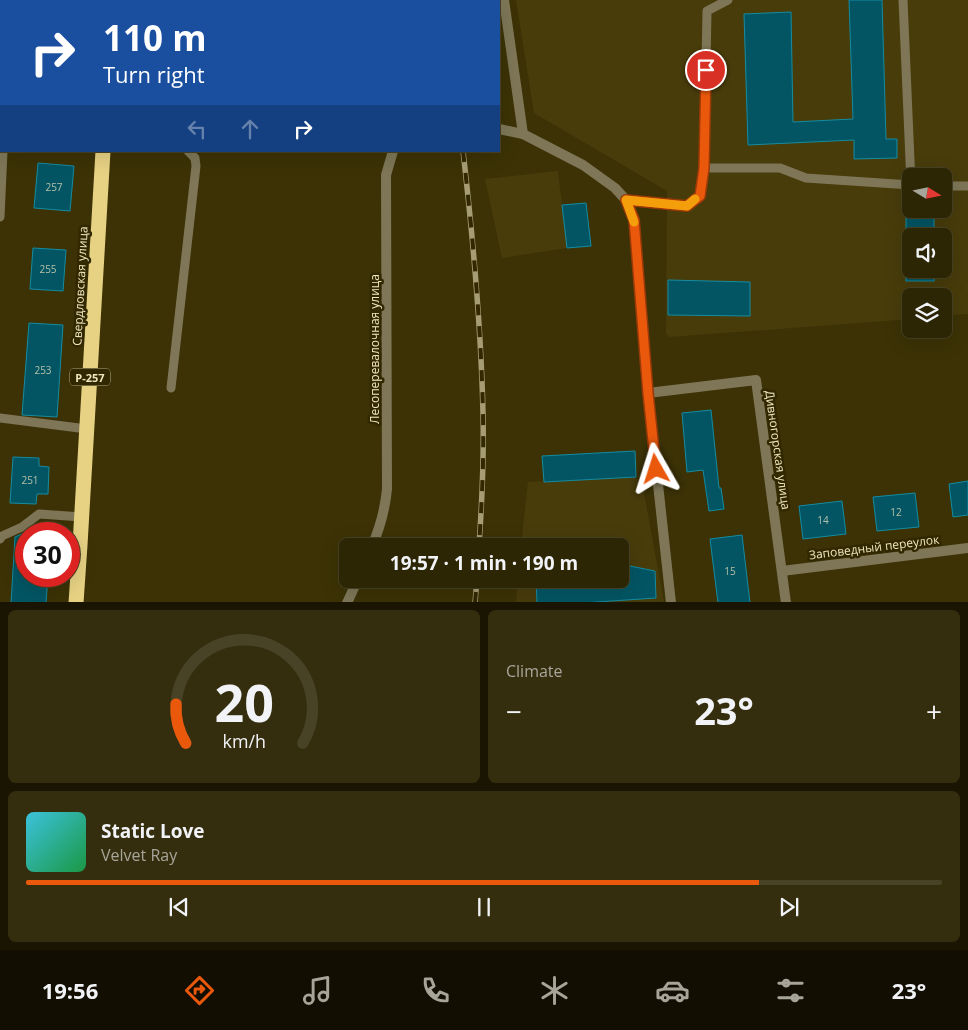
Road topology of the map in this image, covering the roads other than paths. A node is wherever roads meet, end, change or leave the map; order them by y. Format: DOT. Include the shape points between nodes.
graph roads {
  1 [pos="504,0"];
  2 [pos="728,0"];
  3 [pos="903,0"];
  4 [pos="500,129"];
  5 [pos="523,134"];
  6 [pos="3,152"];
  7 [pos="103,152"];
  8 [pos="189,152"];
  9 [pos="393,152"];
  10 [pos="704,168"];
  11 [pos="910,168"];
  12 [pos="902,183"];
  13 [pos="952,186"];
  14 [pos="968,186"];
  15 [pos="626,200"];
  16 [pos="0,217"];
  17 [pos="171,388"];
  18 [pos="648,393"];
  19 [pos="0,418"];
  20 [pos="87,428"];
  21 [pos="82,517"];
  22 [pos="0,538"];
  23 [pos="375,538"];
  24 [pos="968,548"];
  25 [pos="782,571"];
  26 [pos="354,588"];
  27 [pos="76,602"];
  28 [pos="347,602"];
  29 [pos="671,602"];
  30 [pos="786,602"];
  1 -- 5 [label="street"];
  2 -- 10 [label="lane" via="707,11"];
  3 -- 11 [label="lane"];
  4 -- 5 [label="street"];
  5 -- 15 [label="street" via="583,165"];
  6 -- 16 [label="lane"];
  7 -- 20 [label="highway, Свердловская улица / Р-257"];
  8 -- 17 [label="lane" via="196,166"];
  9 -- 23 [label="street, Лесоперевалочная улица" via="386,174 387,489"];
  10 -- 12 [label="lane" via="780,168 806,178"];
  10 -- 15 [label="lane" via="700,196 687,206"];
  13 -- 14 [label="lane"];
  15 -- 18 [label="street" via="634,220"];
  18 -- 25 [label="street, Дивногорская улица" via="756,380"];
  18 -- 29 [label="street"];
  19 -- 20 [label="lane"];
  20 -- 21 [label="highway, Свердловская улица / Р-257"];
  21 -- 22 [label="lane" via="39,514 22,528"];
  21 -- 27 [label="highway, Свердловская улица / Р-257"];
  24 -- 25 [label="street, Заповедный переулок"];
  25 -- 30 [label="street, Дивногорская улица"];
  26 -- 28 [label="street"];
}
